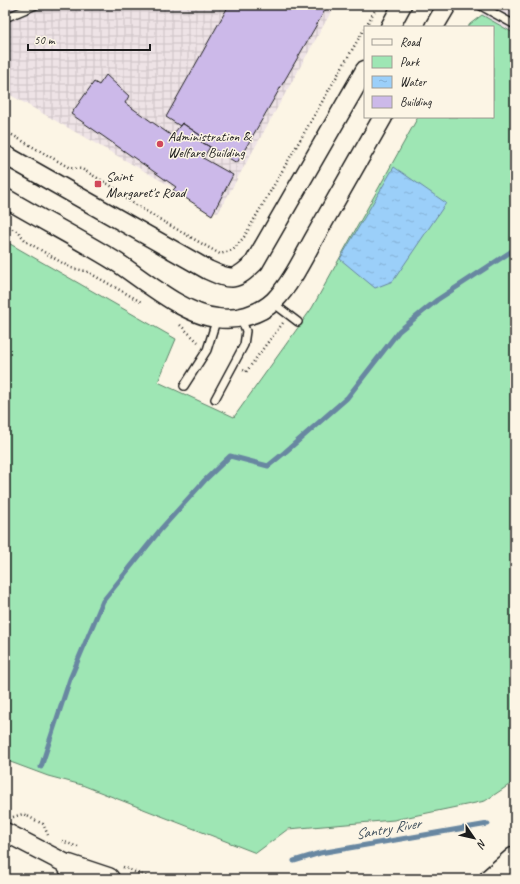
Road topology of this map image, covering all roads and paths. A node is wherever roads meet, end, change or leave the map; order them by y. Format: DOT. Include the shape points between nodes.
graph roads {
  1 [pos="36,5"];
  2 [pos="378,5"];
  3 [pos="402,5"];
  4 [pos="447,5"];
  5 [pos="479,5"];
  6 [pos="5,18"];
  7 [pos="515,25"];
  8 [pos="366,26"];
  9 [pos="391,26"];
  10 [pos="435,26"];
  11 [pos="364,29"];
  12 [pos="364,72"];
  13 [pos="382,118"];
  14 [pos="5,132"];
  15 [pos="5,155"];
  16 [pos="5,198"];
  17 [pos="272,302"];
  18 [pos="217,318"];
  19 [pos="241,318"];
  20 [pos="298,322"];
  21 [pos="184,386"];
  22 [pos="215,400"];
  23 [pos="9,825"];
  24 [pos="84,850"];
  25 [pos="515,858"];
  26 [pos="69,866"];
  27 [pos="114,872"];
  28 [pos="95,879"];
  29 [pos="152,879"];
  30 [pos="491,879"];
  1 -- 6 [label="lane"];
  2 -- 8 [label="path"];
  3 -- 9 [label="main road"];
  4 -- 10 [label="main road"];
  5 -- 7 [label="lane"];
  11 -- 14 [label="path" via="244,237 233,250 220,254 159,219 82,169 70,168"];
  12 -- 15 [label="main road" via="254,263 242,275 226,278 208,270"];
  13 -- 17 [label="main road" via="298,267"];
  16 -- 18 [label="main road" via="198,314"];
  17 -- 19 [label="main road" via="257,312"];
  17 -- 20 [label="lane"];
  18 -- 19 [label="main road"];
  18 -- 21 [label="lane" via="207,350"];
  19 -- 22 [label="lane" via="246,331 244,346"];
  23 -- 24 [label="path" via="23,814 43,824 48,835"];
  23 -- 26 [label="main road"];
  25 -- 30 [label="highway"];
  26 -- 27 [label="highway"];
  26 -- 28 [label="main road"];
  27 -- 29 [label="path"];
}
